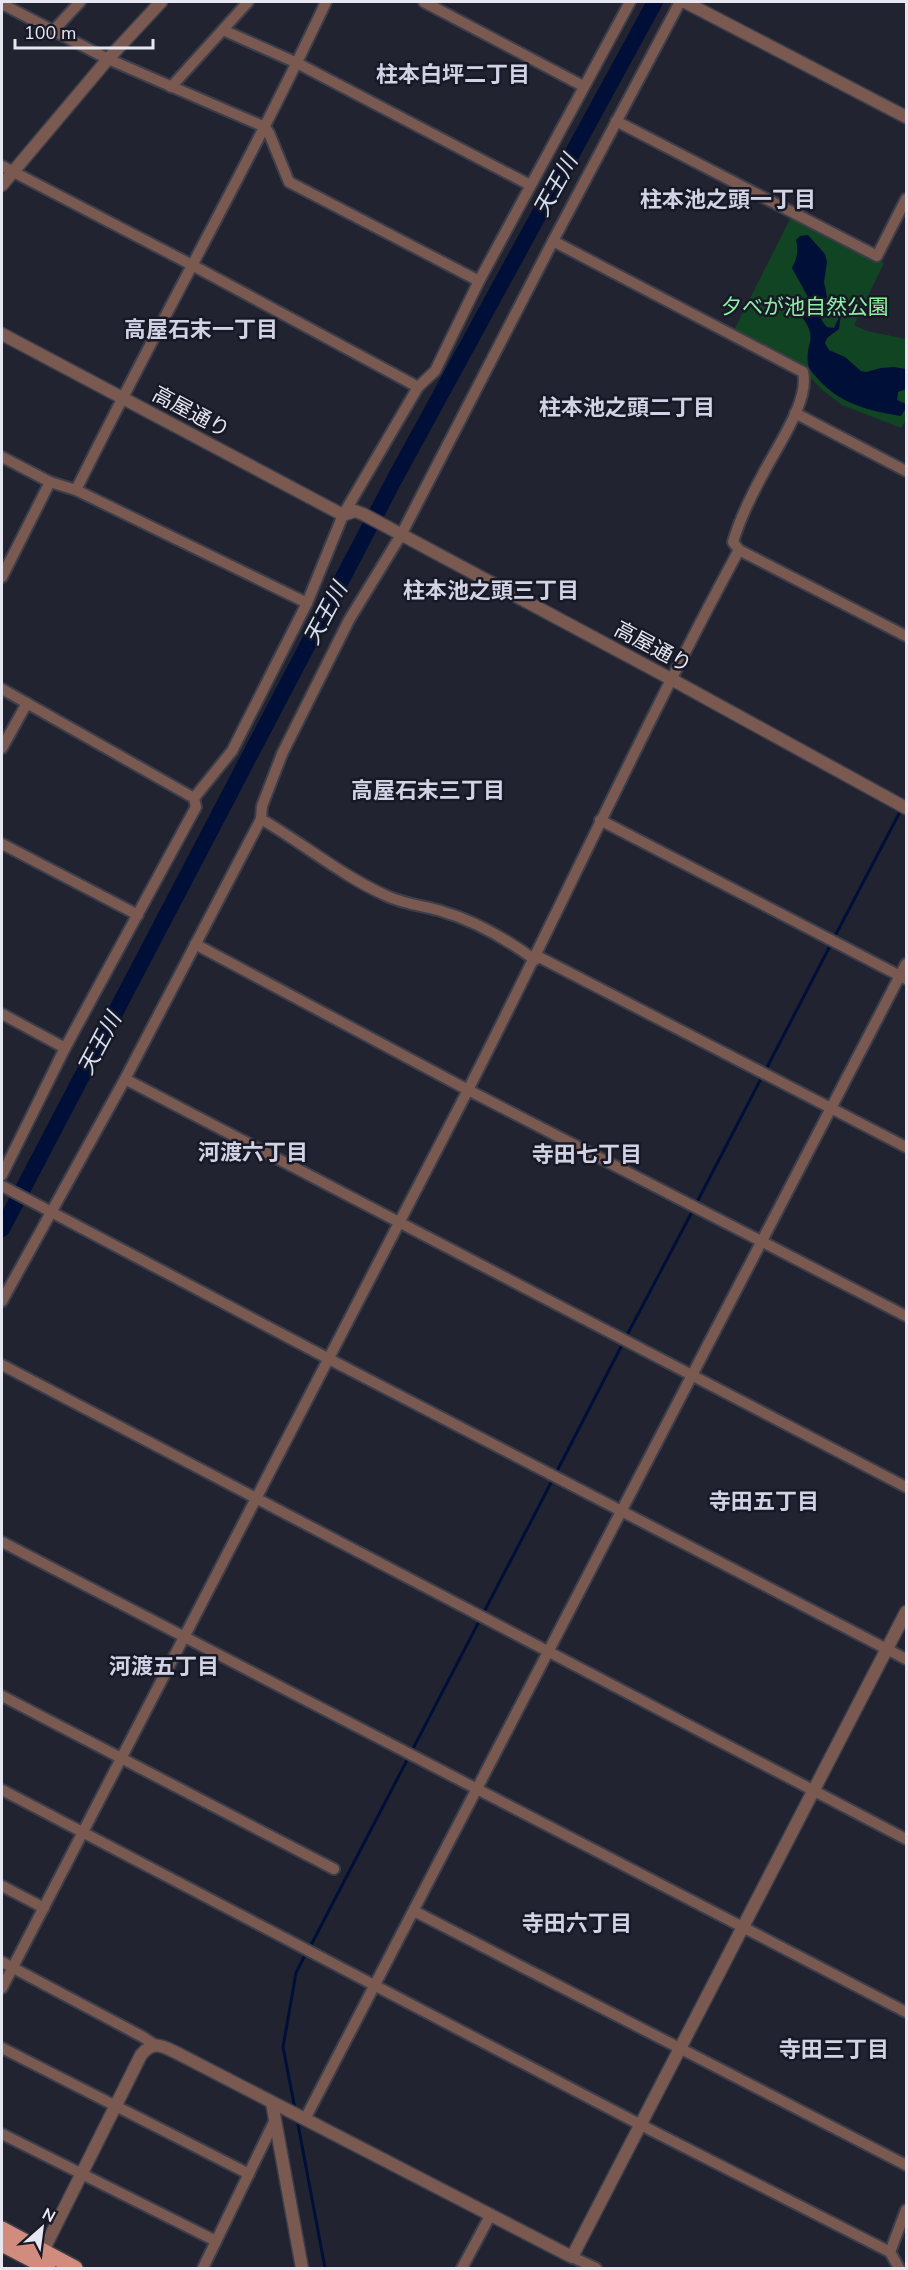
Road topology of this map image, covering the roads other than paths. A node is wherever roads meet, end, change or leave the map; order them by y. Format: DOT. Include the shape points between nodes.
graph roads {
  1 [pos="80,2"];
  2 [pos="161,2"];
  3 [pos="248,2"];
  4 [pos="326,2"];
  5 [pos="424,2"];
  6 [pos="630,2"];
  7 [pos="680,2"];
  8 [pos="685,2"];
  9 [pos="2,4"];
  10 [pos="223,30"];
  11 [pos="53,31"];
  12 [pos="108,59"];
  13 [pos="297,63"];
  14 [pos="583,86"];
  15 [pos="171,87"];
  16 [pos="906,117"];
  17 [pos="616,121"];
  18 [pos="265,127"];
  19 [pos="7,169"];
  20 [pos="2,185"];
  21 [pos="530,185"];
  22 [pos="906,199"];
  23 [pos="553,241"];
  24 [pos="192,265"];
  25 [pos="479,281"];
  26 [pos="2,334"];
  27 [pos="418,387"];
  28 [pos="122,398"];
  29 [pos="795,413"];
  30 [pos="2,457"];
  31 [pos="906,471"];
  32 [pos="50,482"];
  33 [pos="76,490"];
  34 [pos="343,515"];
  35 [pos="396,532"];
  36 [pos="739,550"];
  37 [pos="4,565"];
  38 [pos="2,577"];
  39 [pos="307,603"];
  40 [pos="906,636"];
  41 [pos="671,679"];
  42 [pos="2,689"];
  43 [pos="27,703"];
  44 [pos="2,748"];
  45 [pos="194,798"];
  46 [pos="901,806"];
  47 [pos="261,819"];
  48 [pos="600,820"];
  49 [pos="2,844"];
  50 [pos="138,915"];
  51 [pos="195,944"];
  52 [pos="536,958"];
  53 [pos="906,964"];
  54 [pos="903,978"];
  55 [pos="2,1014"];
  56 [pos="65,1047"];
  57 [pos="125,1079"];
  58 [pos="468,1090"];
  59 [pos="831,1108"];
  60 [pos="906,1148"];
  61 [pos="2,1175"];
  62 [pos="3,1186"];
  63 [pos="48,1209"];
  64 [pos="399,1223"];
  65 [pos="761,1240"];
  66 [pos="2,1301"];
  67 [pos="906,1316"];
  68 [pos="329,1359"];
  69 [pos="2,1365"];
  70 [pos="693,1375"];
  71 [pos="906,1487"];
  72 [pos="255,1500"];
  73 [pos="622,1512"];
  74 [pos="2,1542"];
  75 [pos="906,1612"];
  76 [pos="184,1636"];
  77 [pos="887,1649"];
  78 [pos="549,1653"];
  79 [pos="906,1659"];
  80 [pos="2,1696"];
  81 [pos="121,1758"];
  82 [pos="2,1790"];
  83 [pos="477,1791"];
  84 [pos="815,1791"];
  85 [pos="83,1833"];
  86 [pos="906,1839"];
  87 [pos="334,1869"];
  88 [pos="2,1886"];
  89 [pos="44,1908"];
  90 [pos="414,1911"];
  91 [pos="742,1927"];
  92 [pos="2,1962"];
  93 [pos="12,1967"];
  94 [pos="375,1986"];
  95 [pos="2,1988"];
  96 [pos="906,2012"];
  97 [pos="155,2045"];
  98 [pos="2,2048"];
  99 [pos="680,2049"];
  100 [pos="115,2105"];
  101 [pos="276,2105"];
  102 [pos="304,2119"];
  103 [pos="274,2122"];
  104 [pos="641,2125"];
  105 [pos="2,2134"];
  106 [pos="906,2165"];
  107 [pos="81,2173"];
  108 [pos="249,2174"];
  109 [pos="906,2210"];
  110 [pos="490,2216"];
  111 [pos="2,2229"];
  112 [pos="216,2241"];
  113 [pos="2,2244"];
  114 [pos="890,2252"];
  115 [pos="573,2257"];
  116 [pos="41,2262"];
  117 [pos="75,2268"];
  118 [pos="203,2268"];
  119 [pos="302,2268"];
  120 [pos="462,2268"];
  121 [pos="596,2268"];
  122 [pos="899,2268"];
  1 -- 11 [label="street"];
  2 -- 12 [label="street"];
  3 -- 10 [label="street"];
  4 -- 13 [label="street"];
  5 -- 14 [label="street"];
  6 -- 14 [label="street"];
  7 -- 17 [label="street"];
  8 -- 16 [label="street"];
  9 -- 11 [label="street"];
  10 -- 13 [label="street"];
  10 -- 15 [label="street"];
  11 -- 12 [label="street"];
  12 -- 15 [label="street"];
  12 -- 19 [label="street"];
  13 -- 18 [label="street"];
  13 -- 21 [label="street"];
  14 -- 21 [label="street"];
  15 -- 18 [label="street"];
  17 -- 22 [label="street" via="877,256"];
  17 -- 23 [label="street"];
  18 -- 24 [label="street"];
  18 -- 25 [label="street" via="289,182"];
  19 -- 20 [label="street"];
  19 -- 24 [label="street"];
  21 -- 25 [label="street"];
  23 -- 29 [label="street" via="803,368 805,380"];
  23 -- 35 [label="street"];
  24 -- 27 [label="street"];
  24 -- 28 [label="street"];
  25 -- 27 [label="street" via="435,370"];
  26 -- 28 [label="street, 高屋通り"];
  27 -- 34 [label="street"];
  28 -- 33 [label="street"];
  28 -- 34 [label="street, 高屋通り"];
  29 -- 31 [label="street"];
  29 -- 36 [label="street" via="740,522 733,542"];
  30 -- 32 [label="street"];
  32 -- 33 [label="street"];
  32 -- 37 [label="street"];
  33 -- 39 [label="street"];
  34 -- 35 [label="street, 高屋通り" via="355,511"];
  34 -- 39 [label="street"];
  35 -- 41 [label="street, 高屋通り"];
  35 -- 47 [label="street" via="282,754 262,806"];
  36 -- 40 [label="street"];
  36 -- 41 [label="street"];
  37 -- 38 [label="street"];
  39 -- 45 [label="street" via="232,751"];
  41 -- 46 [label="street, 高屋通り"];
  41 -- 48 [label="street"];
  42 -- 43 [label="street"];
  43 -- 44 [label="street"];
  43 -- 45 [label="street"];
  45 -- 50 [label="street" via="196,807"];
  47 -- 51 [label="street"];
  47 -- 52 [label="street" via="330,866 389,897 490,929"];
  48 -- 52 [label="street"];
  48 -- 54 [label="street"];
  49 -- 50 [label="street"];
  50 -- 56 [label="street"];
  51 -- 57 [label="street"];
  51 -- 58 [label="street"];
  52 -- 58 [label="street"];
  52 -- 59 [label="street"];
  53 -- 54 [label="street"];
  54 -- 59 [label="street"];
  55 -- 56 [label="street"];
  56 -- 61 [label="street"];
  57 -- 63 [label="street"];
  57 -- 64 [label="street"];
  58 -- 64 [label="street"];
  58 -- 65 [label="street"];
  59 -- 60 [label="street"];
  59 -- 65 [label="street"];
  62 -- 63 [label="street"];
  63 -- 66 [label="street"];
  63 -- 68 [label="street"];
  64 -- 68 [label="street"];
  64 -- 70 [label="street"];
  65 -- 67 [label="street"];
  65 -- 70 [label="street"];
  68 -- 72 [label="street"];
  68 -- 73 [label="street"];
  69 -- 72 [label="street"];
  70 -- 71 [label="street"];
  70 -- 73 [label="street"];
  72 -- 76 [label="street"];
  72 -- 78 [label="street"];
  73 -- 77 [label="street"];
  73 -- 78 [label="street"];
  74 -- 76 [label="street"];
  75 -- 77 [label="street"];
  76 -- 81 [label="street"];
  76 -- 83 [label="street"];
  77 -- 79 [label="street"];
  77 -- 84 [label="street"];
  78 -- 83 [label="street"];
  78 -- 84 [label="street"];
  80 -- 81 [label="street"];
  81 -- 85 [label="street"];
  81 -- 87 [label="street"];
  82 -- 85 [label="street"];
  83 -- 90 [label="street"];
  83 -- 91 [label="street"];
  84 -- 86 [label="street"];
  84 -- 91 [label="street"];
  85 -- 89 [label="street"];
  85 -- 94 [label="street"];
  88 -- 89 [label="street"];
  89 -- 93 [label="street"];
  90 -- 94 [label="street"];
  90 -- 99 [label="street"];
  91 -- 96 [label="street"];
  91 -- 99 [label="street"];
  92 -- 93 [label="street"];
  93 -- 95 [label="street"];
  93 -- 97 [label="street"];
  94 -- 102 [label="street"];
  94 -- 104 [label="street"];
  97 -- 100 [label="street" via="141,2055"];
  97 -- 101 [label="street"];
  98 -- 100 [label="street"];
  99 -- 104 [label="street"];
  99 -- 106 [label="street"];
  100 -- 107 [label="street"];
  100 -- 108 [label="street"];
  101 -- 102 [label="street"];
  101 -- 103 [label="street"];
  102 -- 110 [label="street"];
  103 -- 108 [label="street"];
  103 -- 119 [label="street"];
  104 -- 114 [label="street"];
  104 -- 115 [label="street"];
  105 -- 107 [label="street"];
  107 -- 112 [label="street"];
  107 -- 116 [label="street"];
  108 -- 112 [label="street"];
  109 -- 114 [label="street"];
  110 -- 115 [label="street"];
  110 -- 120 [label="street"];
  111 -- 116 [label="main road"];
  112 -- 118 [label="street"];
  113 -- 116 [label="main road"];
  114 -- 122 [label="street"];
  115 -- 121 [label="street"];
  116 -- 117 [label="main road"];
}
